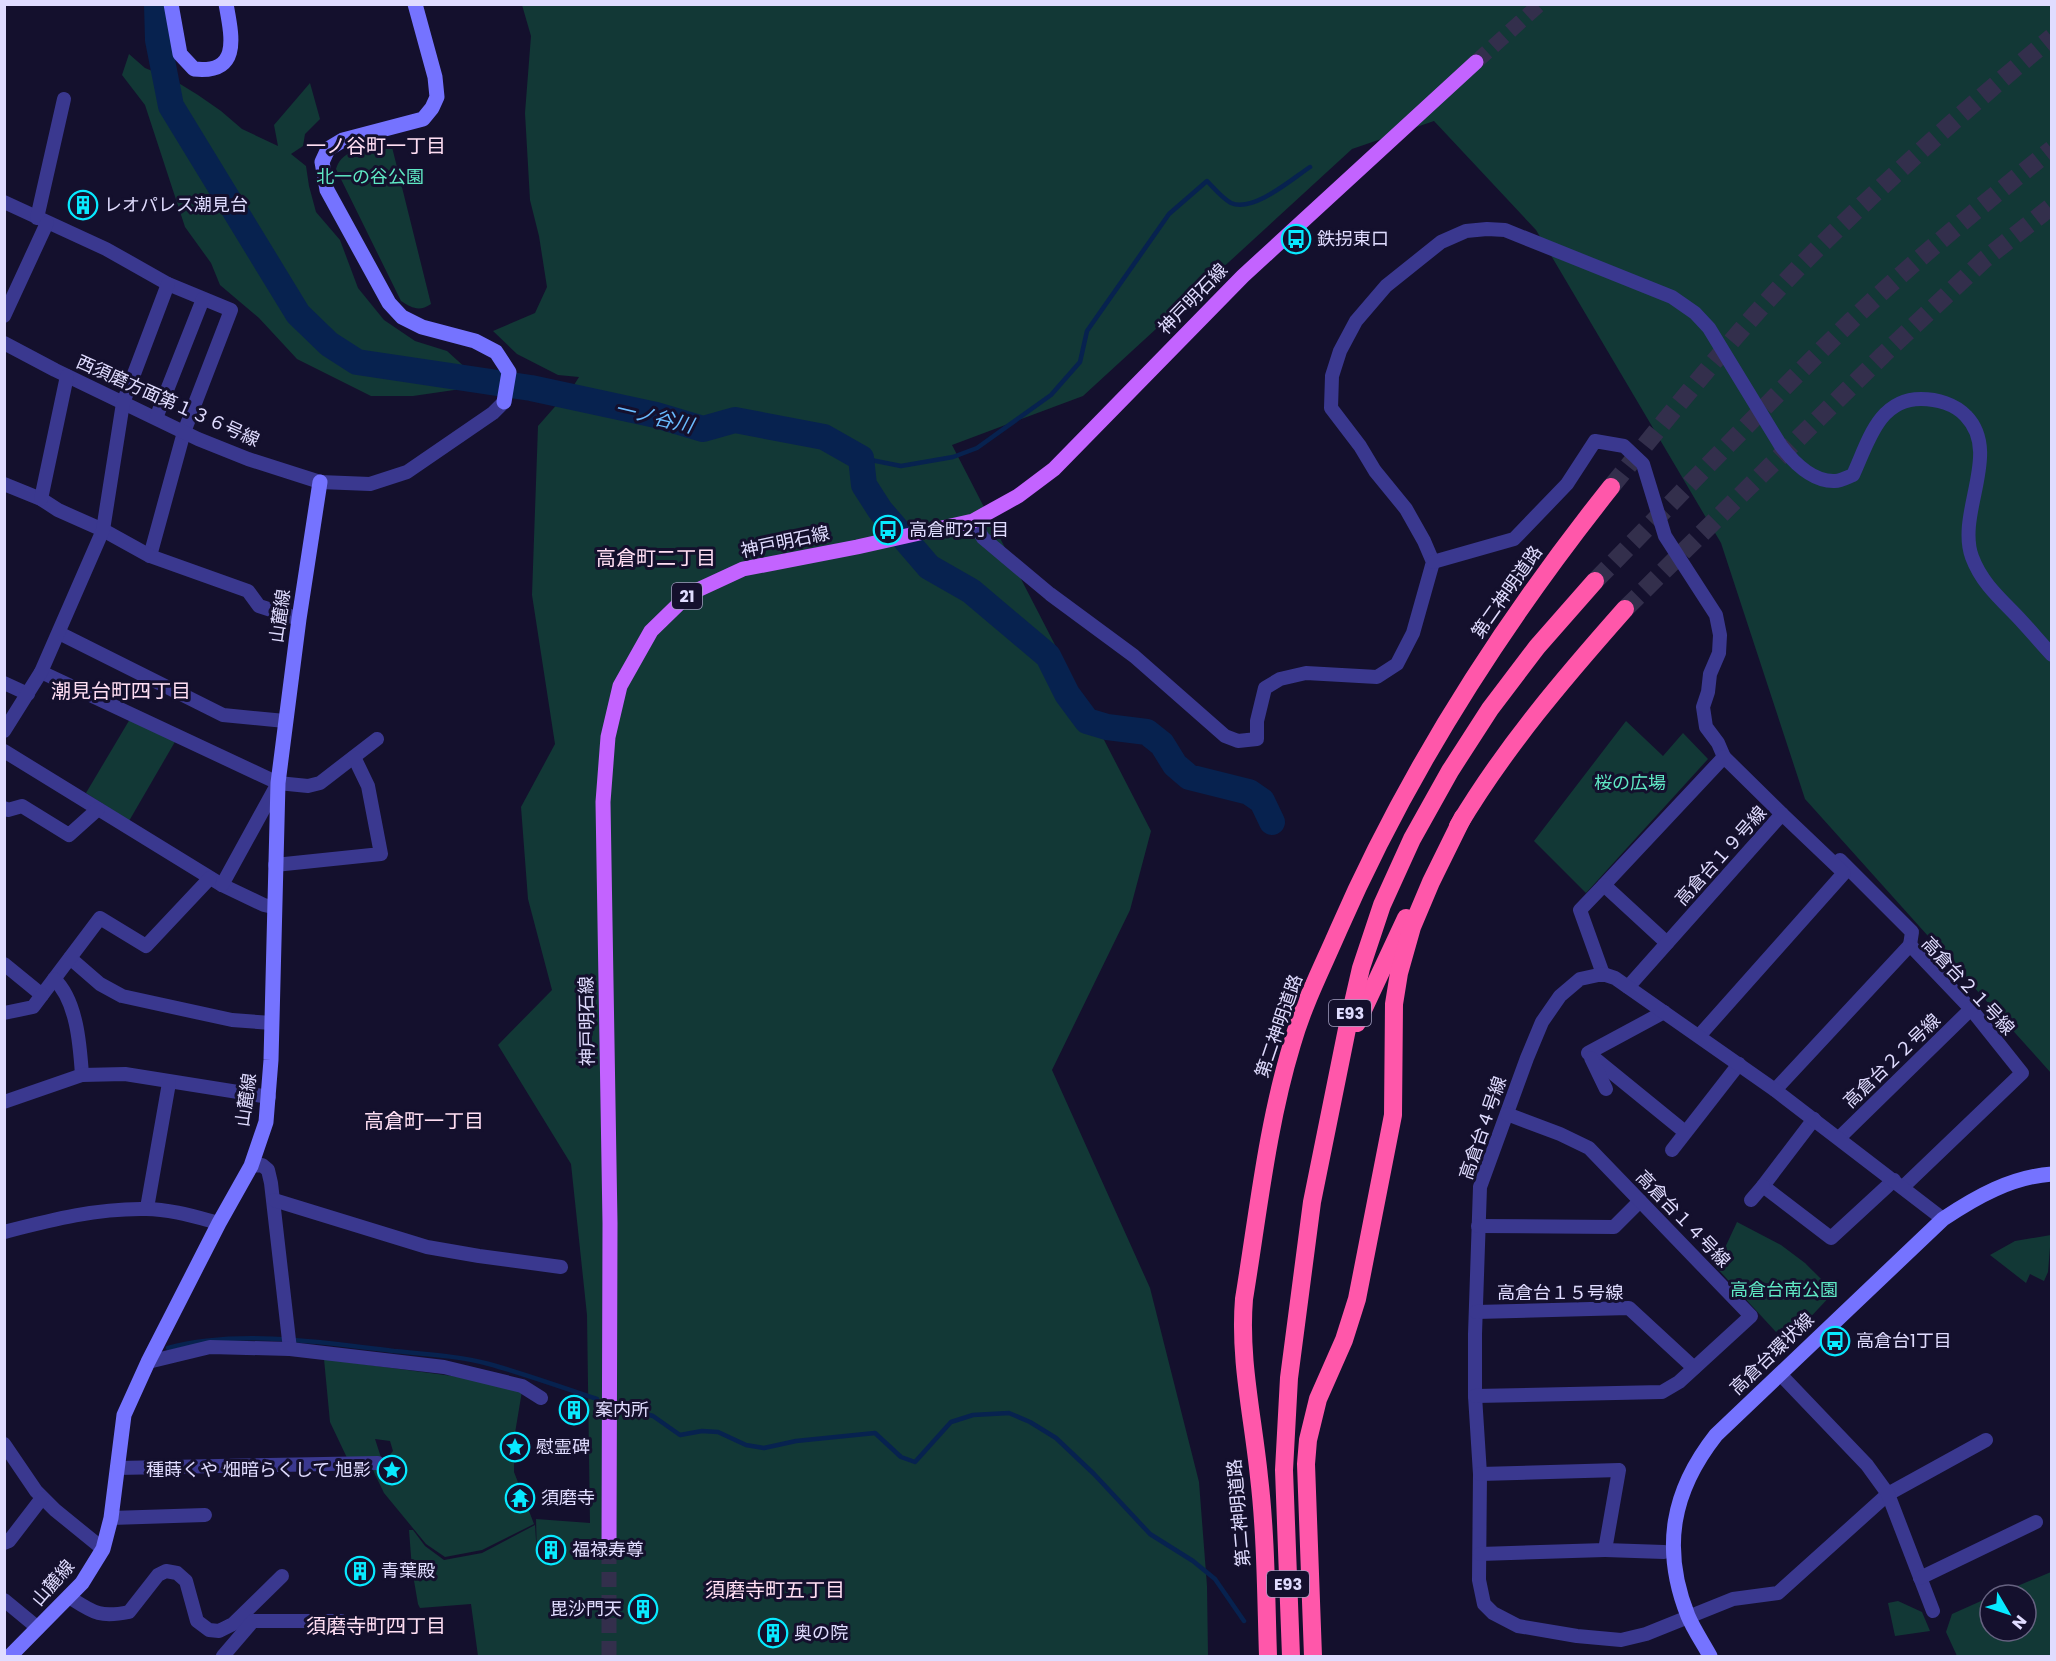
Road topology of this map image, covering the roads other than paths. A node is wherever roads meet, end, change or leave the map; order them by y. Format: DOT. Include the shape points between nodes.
graph roads {
  1 [pos="171,4"];
  2 [pos="226,4"];
  3 [pos="415,4"];
  4 [pos="1476,63"];
  5 [pos="64,99"];
  6 [pos="4,202"];
  7 [pos="42,220"];
  8 [pos="168,284"];
  9 [pos="203,299"];
  10 [pos="4,316"];
  11 [pos="4,343"];
  12 [pos="67,376"];
  13 [pos="504,402"];
  14 [pos="123,403"];
  15 [pos="156,418"];
  16 [pos="184,432"];
  17 [pos="320,482"];
  18 [pos="4,484"];
  19 [pos="1611,487"];
  20 [pos="41,499"];
  21 [pos="973,521"];
  22 [pos="103,530"];
  23 [pos="150,556"];
  24 [pos="1433,562"];
  25 [pos="1595,580"];
  26 [pos="1625,609"];
  27 [pos="299,620"];
  28 [pos="59,633"];
  29 [pos="2052,655"];
  30 [pos="40,672"];
  31 [pos="4,683"];
  32 [pos="28,694"];
  33 [pos="285,721"];
  34 [pos="4,731"];
  35 [pos="376,739"];
  36 [pos="4,750"];
  37 [pos="354,757"];
  38 [pos="1724,757"];
  39 [pos="278,783"];
  40 [pos="4,808"];
  41 [pos="98,809"];
  42 [pos="1782,814"];
  43 [pos="1463,817"];
  44 [pos="1824,854"];
  45 [pos="274,866"];
  46 [pos="210,878"];
  47 [pos="222,885"];
  48 [pos="1604,885"];
  49 [pos="273,907"];
  50 [pos="1667,943"];
  51 [pos="1910,945"];
  52 [pos="70,958"];
  53 [pos="4,964"];
  54 [pos="1603,974"];
  55 [pos="54,979"];
  56 [pos="1628,987"];
  57 [pos="42,995"];
  58 [pos="1971,1009"];
  59 [pos="1664,1012"];
  60 [pos="4,1013"];
  61 [pos="272,1023"];
  62 [pos="1699,1036"];
  63 [pos="1588,1053"];
  64 [pos="1739,1064"];
  65 [pos="82,1075"];
  66 [pos="169,1083"];
  67 [pos="1606,1089"];
  68 [pos="1775,1090"];
  69 [pos="1335,1091"];
  70 [pos="269,1097"];
  71 [pos="4,1102"];
  72 [pos="1507,1114"];
  73 [pos="1814,1119"];
  74 [pos="1685,1132"];
  75 [pos="1839,1138"];
  76 [pos="1672,1150"];
  77 [pos="251,1166"];
  78 [pos="2052,1174"];
  79 [pos="1898,1184"];
  80 [pos="1763,1186"];
  81 [pos="274,1200"];
  82 [pos="1751,1200"];
  83 [pos="1640,1201"];
  84 [pos="147,1208"];
  85 [pos="1943,1219"];
  86 [pos="219,1223"];
  87 [pos="1478,1226"];
  88 [pos="4,1232"];
  89 [pos="561,1267"];
  90 [pos="1476,1312"];
  91 [pos="289,1344"];
  92 [pos="148,1362"];
  93 [pos="1694,1368"];
  94 [pos="1780,1374"];
  95 [pos="1475,1396"];
  96 [pos="542,1398"];
  97 [pos="1986,1440"];
  98 [pos="4,1444"];
  99 [pos="378,1463"];
  100 [pos="117,1468"];
  101 [pos="1480,1474"];
  102 [pos="1888,1494"];
  103 [pos="42,1498"];
  104 [pos="206,1515"];
  105 [pos="111,1518"];
  106 [pos="2036,1522"];
  107 [pos="4,1543"];
  108 [pos="103,1549"];
  109 [pos="1605,1550"];
  110 [pos="609,1551"];
  111 [pos="1664,1552"];
  112 [pos="1480,1554"];
  113 [pos="282,1576"];
  114 [pos="1920,1578"];
  115 [pos="69,1597"];
  116 [pos="4,1600"];
  117 [pos="1933,1611"];
  118 [pos="341,1621"];
  119 [pos="1690,1621"];
  120 [pos="38,1628"];
  121 [pos="1706,1649"];
  122 [pos="10,1656"];
  123 [pos="223,1656"];
  124 [pos="1268,1656"];
  125 [pos="1291,1656"];
  126 [pos="1312,1656"];
  1 -- 2 [label="street" via="180,54 194,69 210,71 224,64 232,47"];
  3 -- 13 [label="street" via="435,77 437,97 432,108 423,119 343,140 328,149 322,162 327,190 389,303 402,317 496,352 509,372"];
  4 -- 21 [label="main road, 神戸明石線 / 21" via="1243,276 1054,469 1018,496"];
  5 -- 7 [label="street"];
  6 -- 7 [label="street"];
  7 -- 8 [label="street" via="106,249"];
  7 -- 10 [label="street"];
  8 -- 9 [label="street"];
  8 -- 14 [label="street"];
  9 -- 15 [label="street"];
  9 -- 16 [label="street" via="231,310"];
  11 -- 12 [label="street, 西須磨方面第１３６号線"];
  12 -- 14 [label="street, 西須磨方面第１３６号線"];
  12 -- 20 [label="street"];
  13 -- 17 [label="street, 西須磨方面第１３６号線" via="407,471 370,484"];
  14 -- 15 [label="street, 西須磨方面第１３６号線"];
  14 -- 22 [label="street"];
  15 -- 16 [label="street, 西須磨方面第１３６号線"];
  16 -- 17 [label="street, 西須磨方面第１３６号線" via="248,459"];
  16 -- 23 [label="street"];
  17 -- 27 [label="street, 山麓線"];
  18 -- 20 [label="street"];
  19 -- 124 [label="highway, 第二神明道路 / E93" via="1526,598 1440,731 1359,882 1292,1042 1279,1090 1242,1322 1244,1369 1263,1514"];
  20 -- 22 [label="street"];
  21 -- 24 [label="street" via="983,538 1050,594 1134,656 1225,736 1238,741 1257,739 1265,688 1280,679 1305,673 1377,677 1397,664 1413,633"];
  21 -- 110 [label="main road, 神戸明石線 / 21" via="743,569 689,594 651,631 620,686 608,737 603,802 610,1223"];
  22 -- 23 [label="street"];
  22 -- 28 [label="street"];
  23 -- 27 [label="street" via="248,591 259,606"];
  24 -- 29 [label="street" via="1406,509 1331,408 1332,376 1356,321 1386,286 1441,242 1466,231 1505,230 1672,297 1695,313 1709,328 1792,461 1823,479 1837,482 1853,475 1874,426 1901,401 1928,399 1958,408 1978,434 1980,447 1968,539 1971,555 1994,594"];
  24 -- 38 [label="street" via="1514,539 1567,484 1595,441 1624,446 1643,464 1665,536 1716,615 1719,653 1703,707 1706,727"];
  25 -- 69 [label="highway, E93" via="1490,709 1412,839 1382,905 1361,968"];
  26 -- 43 [label="highway, E93" via="1561,681"];
  27 -- 33 [label="street, 山麓線"];
  28 -- 30 [label="street"];
  28 -- 33 [label="street" via="223,716"];
  30 -- 32 [label="street"];
  30 -- 39 [label="street"];
  31 -- 32 [label="street"];
  32 -- 34 [label="street"];
  33 -- 39 [label="street, 山麓線"];
  35 -- 37 [label="street"];
  36 -- 41 [label="street"];
  37 -- 39 [label="street" via="320,783"];
  37 -- 45 [label="street" via="368,786 381,854"];
  38 -- 42 [label="street"];
  38 -- 48 [label="street"];
  39 -- 45 [label="street, 山麓線"];
  39 -- 47 [label="street"];
  40 -- 41 [label="street" via="22,806 69,835"];
  41 -- 46 [label="street"];
  42 -- 44 [label="street, 高倉台１９号線"];
  42 -- 50 [label="street, 高倉台１９号線"];
  43 -- 69 [label="highway, E93" via="1425,881 1381,969 1360,1014"];
  43 -- 126 [label="highway" via="1412,927 1399,974 1394,1004 1393,1116 1358,1299 1313,1416 1306,1464"];
  44 -- 51 [label="street" via="1829,849 1912,932"];
  44 -- 62 [label="street, 高倉台１９号線" via="1844,873"];
  45 -- 49 [label="street, 山麓線"];
  46 -- 47 [label="street"];
  46 -- 52 [label="street" via="146,946 100,918"];
  47 -- 49 [label="street"];
  48 -- 50 [label="street"];
  48 -- 54 [label="street" via="1580,910"];
  49 -- 61 [label="street, 山麓線"];
  50 -- 56 [label="street, 高倉台１９号線"];
  51 -- 58 [label="street, 高倉台２１号線"];
  51 -- 68 [label="street, 高倉台２１号線"];
  52 -- 55 [label="street"];
  52 -- 61 [label="street" via="100,984 122,996 232,1020"];
  53 -- 57 [label="street"];
  54 -- 56 [label="street"];
  54 -- 72 [label="street, 高倉台４号線" via="1580,979 1560,996 1542,1022"];
  55 -- 57 [label="street"];
  55 -- 65 [label="street" via="73,1011"];
  56 -- 59 [label="street"];
  57 -- 60 [label="street" via="33,1007"];
  58 -- 75 [label="street, 高倉台２２号線"];
  58 -- 79 [label="street, 高倉台２１号線" via="2022,1074"];
  59 -- 62 [label="street"];
  59 -- 63 [label="street"];
  61 -- 70 [label="street, 山麓線"];
  62 -- 64 [label="street"];
  63 -- 67 [label="street"];
  63 -- 74 [label="street"];
  64 -- 68 [label="street"];
  64 -- 74 [label="street"];
  65 -- 66 [label="street" via="125,1074"];
  65 -- 71 [label="street"];
  66 -- 70 [label="street"];
  66 -- 84 [label="street"];
  68 -- 73 [label="street"];
  69 -- 125 [label="highway, E93" via="1312,1202 1289,1378 1284,1459"];
  70 -- 77 [label="street, 山麓線" via="266,1122"];
  72 -- 83 [label="street, 高倉台１４号線" via="1589,1148"];
  72 -- 87 [label="street, 高倉台４号線" via="1480,1187"];
  73 -- 75 [label="street"];
  73 -- 80 [label="street"];
  74 -- 76 [label="street"];
  75 -- 79 [label="street"];
  77 -- 81 [label="street" via="262,1165 268,1170"];
  77 -- 86 [label="street, 山麓線"];
  78 -- 85 [label="street, 高倉台環状線" via="1997,1188"];
  79 -- 80 [label="street" via="1831,1238"];
  79 -- 85 [label="street"];
  80 -- 82 [label="street"];
  81 -- 89 [label="street" via="427,1247"];
  81 -- 91 [label="street"];
  83 -- 87 [label="street" via="1614,1227"];
  83 -- 93 [label="street, 高倉台１４号線" via="1751,1316"];
  84 -- 86 [label="street"];
  84 -- 88 [label="street" via="83,1212"];
  85 -- 94 [label="street, 高倉台環状線"];
  86 -- 92 [label="street, 山麓線"];
  87 -- 90 [label="street, 高倉台４号線"];
  90 -- 93 [label="street, 高倉台１５号線" via="1629,1308"];
  90 -- 95 [label="street, 高倉台４号線"];
  91 -- 92 [label="street" via="210,1347"];
  91 -- 96 [label="street" via="444,1367 522,1386"];
  92 -- 100 [label="street, 山麓線" via="124,1415"];
  93 -- 95 [label="street, 高倉台１４号線" via="1662,1392"];
  94 -- 102 [label="street" via="1867,1465"];
  94 -- 119 [label="street, 高倉台環状線" via="1716,1435 1683,1487 1673,1546 1680,1591"];
  95 -- 101 [label="street, 高倉台４号線"];
  97 -- 102 [label="street"];
  98 -- 103 [label="street"];
  99 -- 100 [label="street"];
  100 -- 105 [label="street, 山麓線"];
  101 -- 109 [label="street" via="1619,1470"];
  101 -- 112 [label="street, 高倉台４号線"];
  102 -- 114 [label="street"];
  102 -- 119 [label="street" via="1778,1593 1733,1599"];
  103 -- 107 [label="street"];
  103 -- 108 [label="street"];
  104 -- 105 [label="street"];
  105 -- 108 [label="street, 山麓線"];
  106 -- 114 [label="street"];
  108 -- 115 [label="street, 山麓線"];
  109 -- 111 [label="street"];
  109 -- 112 [label="street"];
  112 -- 119 [label="street, 高倉台４号線" via="1479,1580 1484,1604 1518,1626 1621,1640"];
  113 -- 115 [label="street" via="219,1631 209,1630 197,1621 186,1581 177,1573 166,1571 158,1575 129,1612 108,1616"];
  114 -- 117 [label="street"];
  115 -- 120 [label="street, 山麓線"];
  116 -- 120 [label="street"];
  118 -- 123 [label="street" via="253,1621"];
  119 -- 121 [label="street, 高倉台環状線"];
  120 -- 122 [label="street, 山麓線"];
}
